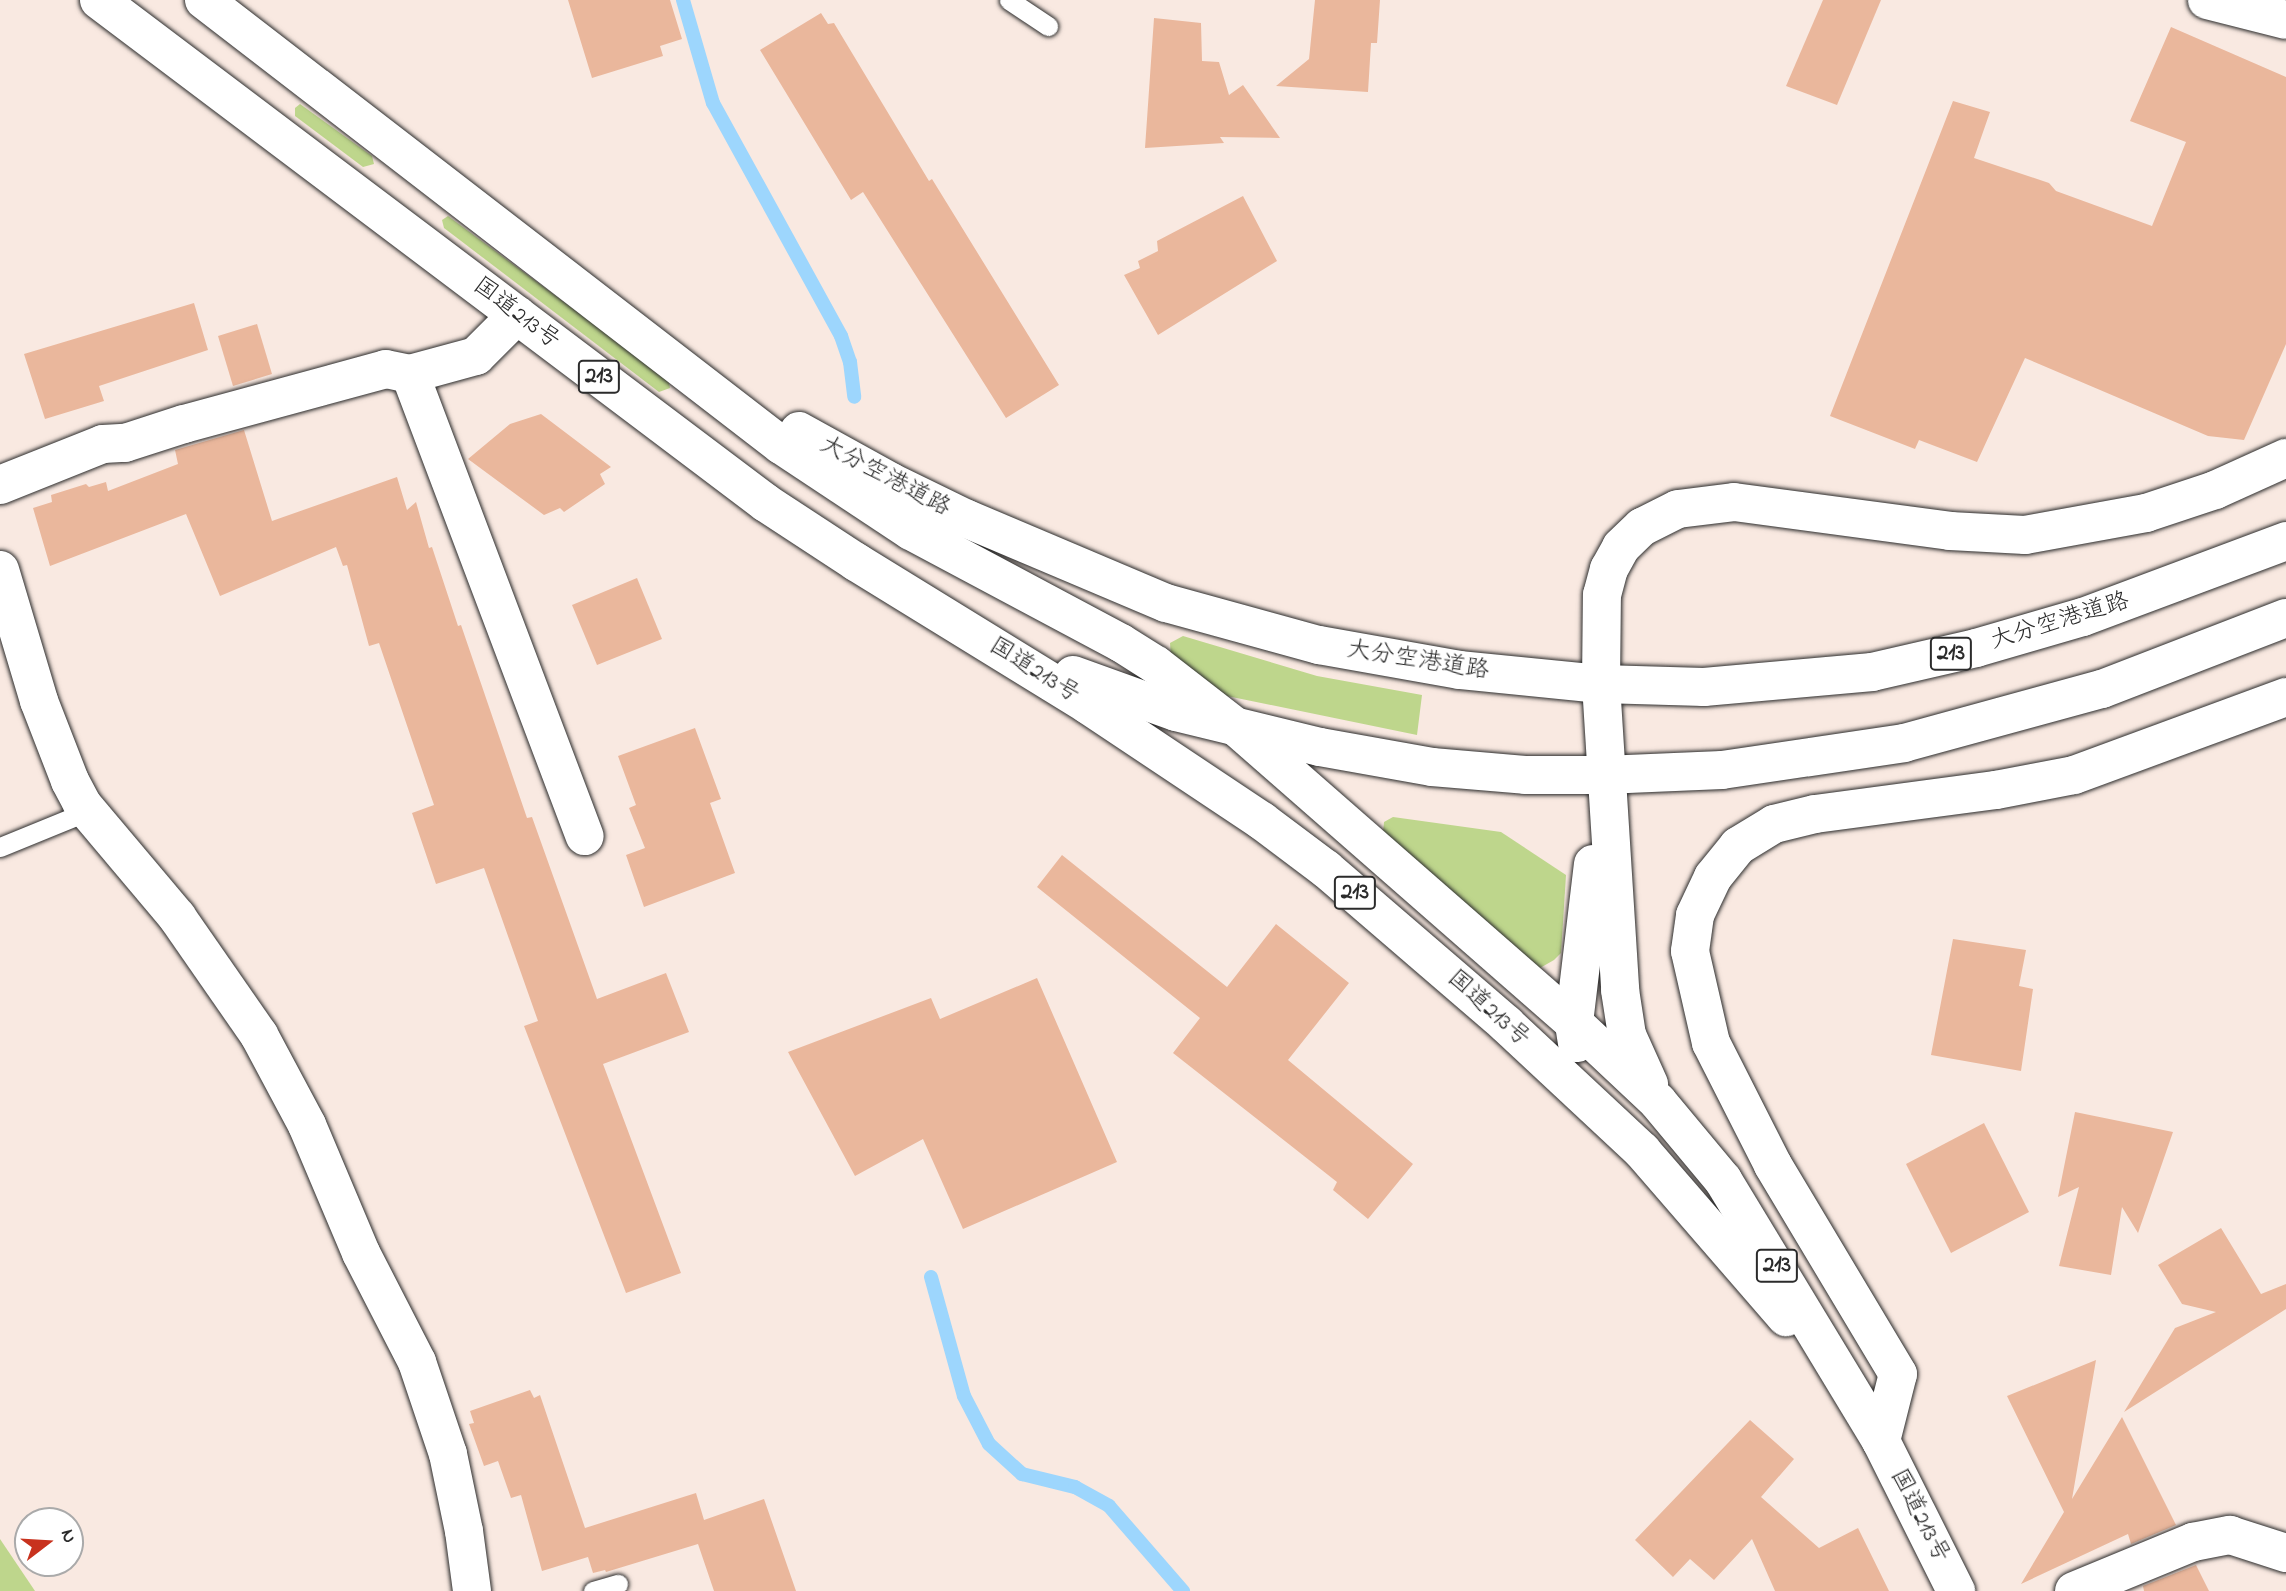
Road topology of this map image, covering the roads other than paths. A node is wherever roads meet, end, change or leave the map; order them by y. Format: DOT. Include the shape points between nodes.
graph roads {
  1 [pos="99,0"];
  2 [pos="204,0"];
  3 [pos="1009,0"];
  4 [pos="2207,0"];
  5 [pos="2286,20"];
  6 [pos="1048,26"];
  7 [pos="608,309"];
  8 [pos="517,315"];
  9 [pos="410,374"];
  10 [pos="2286,458"];
  11 [pos="0,485"];
  12 [pos="2286,541"];
  13 [pos="0,570"];
  14 [pos="947,616"];
  15 [pos="2286,618"];
  16 [pos="1601,684"];
  17 [pos="2286,697"];
  18 [pos="1236,727"];
  19 [pos="1604,775"];
  20 [pos="82,804"];
  21 [pos="585,836"];
  22 [pos="0,847"];
  23 [pos="1574,1023"];
  24 [pos="1658,1102"];
  25 [pos="1712,1231"];
  26 [pos="1881,1441"];
  27 [pos="2286,1553"];
  28 [pos="618,1584"];
  29 [pos="472,1591"];
  30 [pos="593,1591"];
  31 [pos="1956,1591"];
  32 [pos="2074,1591"];
  1 -- 8 [label="main road, 国道213号 / 213"];
  2 -- 7 [label="main road, 国道213号 / 213"];
  3 -- 6 [label="lane"];
  4 -- 5 [label="main road"];
  7 -- 16 [label="main road, 大分空港道路 / 213" via="807,436 891,482 1034,550 1166,603 1319,645 1452,669"];
  7 -- 18 [label="main road, 国道213号 / 213" via="781,445 846,490 911,531 1121,643"];
  8 -- 9 [label="main road" via="476,356"];
  8 -- 14 [label="main road, 国道213号 / 213" via="766,503"];
  9 -- 11 [label="main road" via="386,369 125,443 103,444"];
  9 -- 21 [label="main road"];
  10 -- 16 [label="main road" via="2216,490 2146,513 2025,535 1950,531 1734,502 1678,509 1642,527 1621,547 1609,569 1602,595"];
  12 -- 16 [label="main road, 大分空港道路 / 213" via="2083,617 1872,672 1704,687"];
  13 -- 20 [label="main road" via="39,701"];
  14 -- 18 [label="main road, 213" via="1123,695"];
  14 -- 25 [label="main road, 国道213号 / 213" via="1262,821 1326,869 1506,1024 1642,1151"];
  15 -- 19 [label="main road, 213" via="2102,689 1904,743 1723,770"];
  16 -- 19 [label="main road"];
  17 -- 26 [label="main road" via="2074,775 1774,824 1738,846 1713,877 1695,915 1690,951 1711,1043 1773,1165 1898,1374"];
  18 -- 19 [label="main road, 213" via="1432,767 1525,775"];
  18 -- 23 [label="main road, 国道213号 / 213"];
  19 -- 23 [label="main road"];
  19 -- 24 [label="main road" via="1619,990 1627,1035"];
  20 -- 22 [label="lane" via="76,816"];
  20 -- 29 [label="main road" via="222,978 307,1125 360,1253 417,1362 435,1409 464,1531"];
  23 -- 24 [label="main road, 国道213号 / 213"];
  23 -- 25 [label="main road" via="1585,1063 1663,1139 1691,1181"];
  24 -- 26 [label="main road, 国道213号 / 213" via="1723,1180"];
  25 -- 26 [label="main road, 国道213号 / 213"];
  26 -- 31 [label="main road, 国道213号 / 213"];
  27 -- 32 [label="main road" via="2230,1535 2193,1542"];
  28 -- 30 [label="lane"];
}
